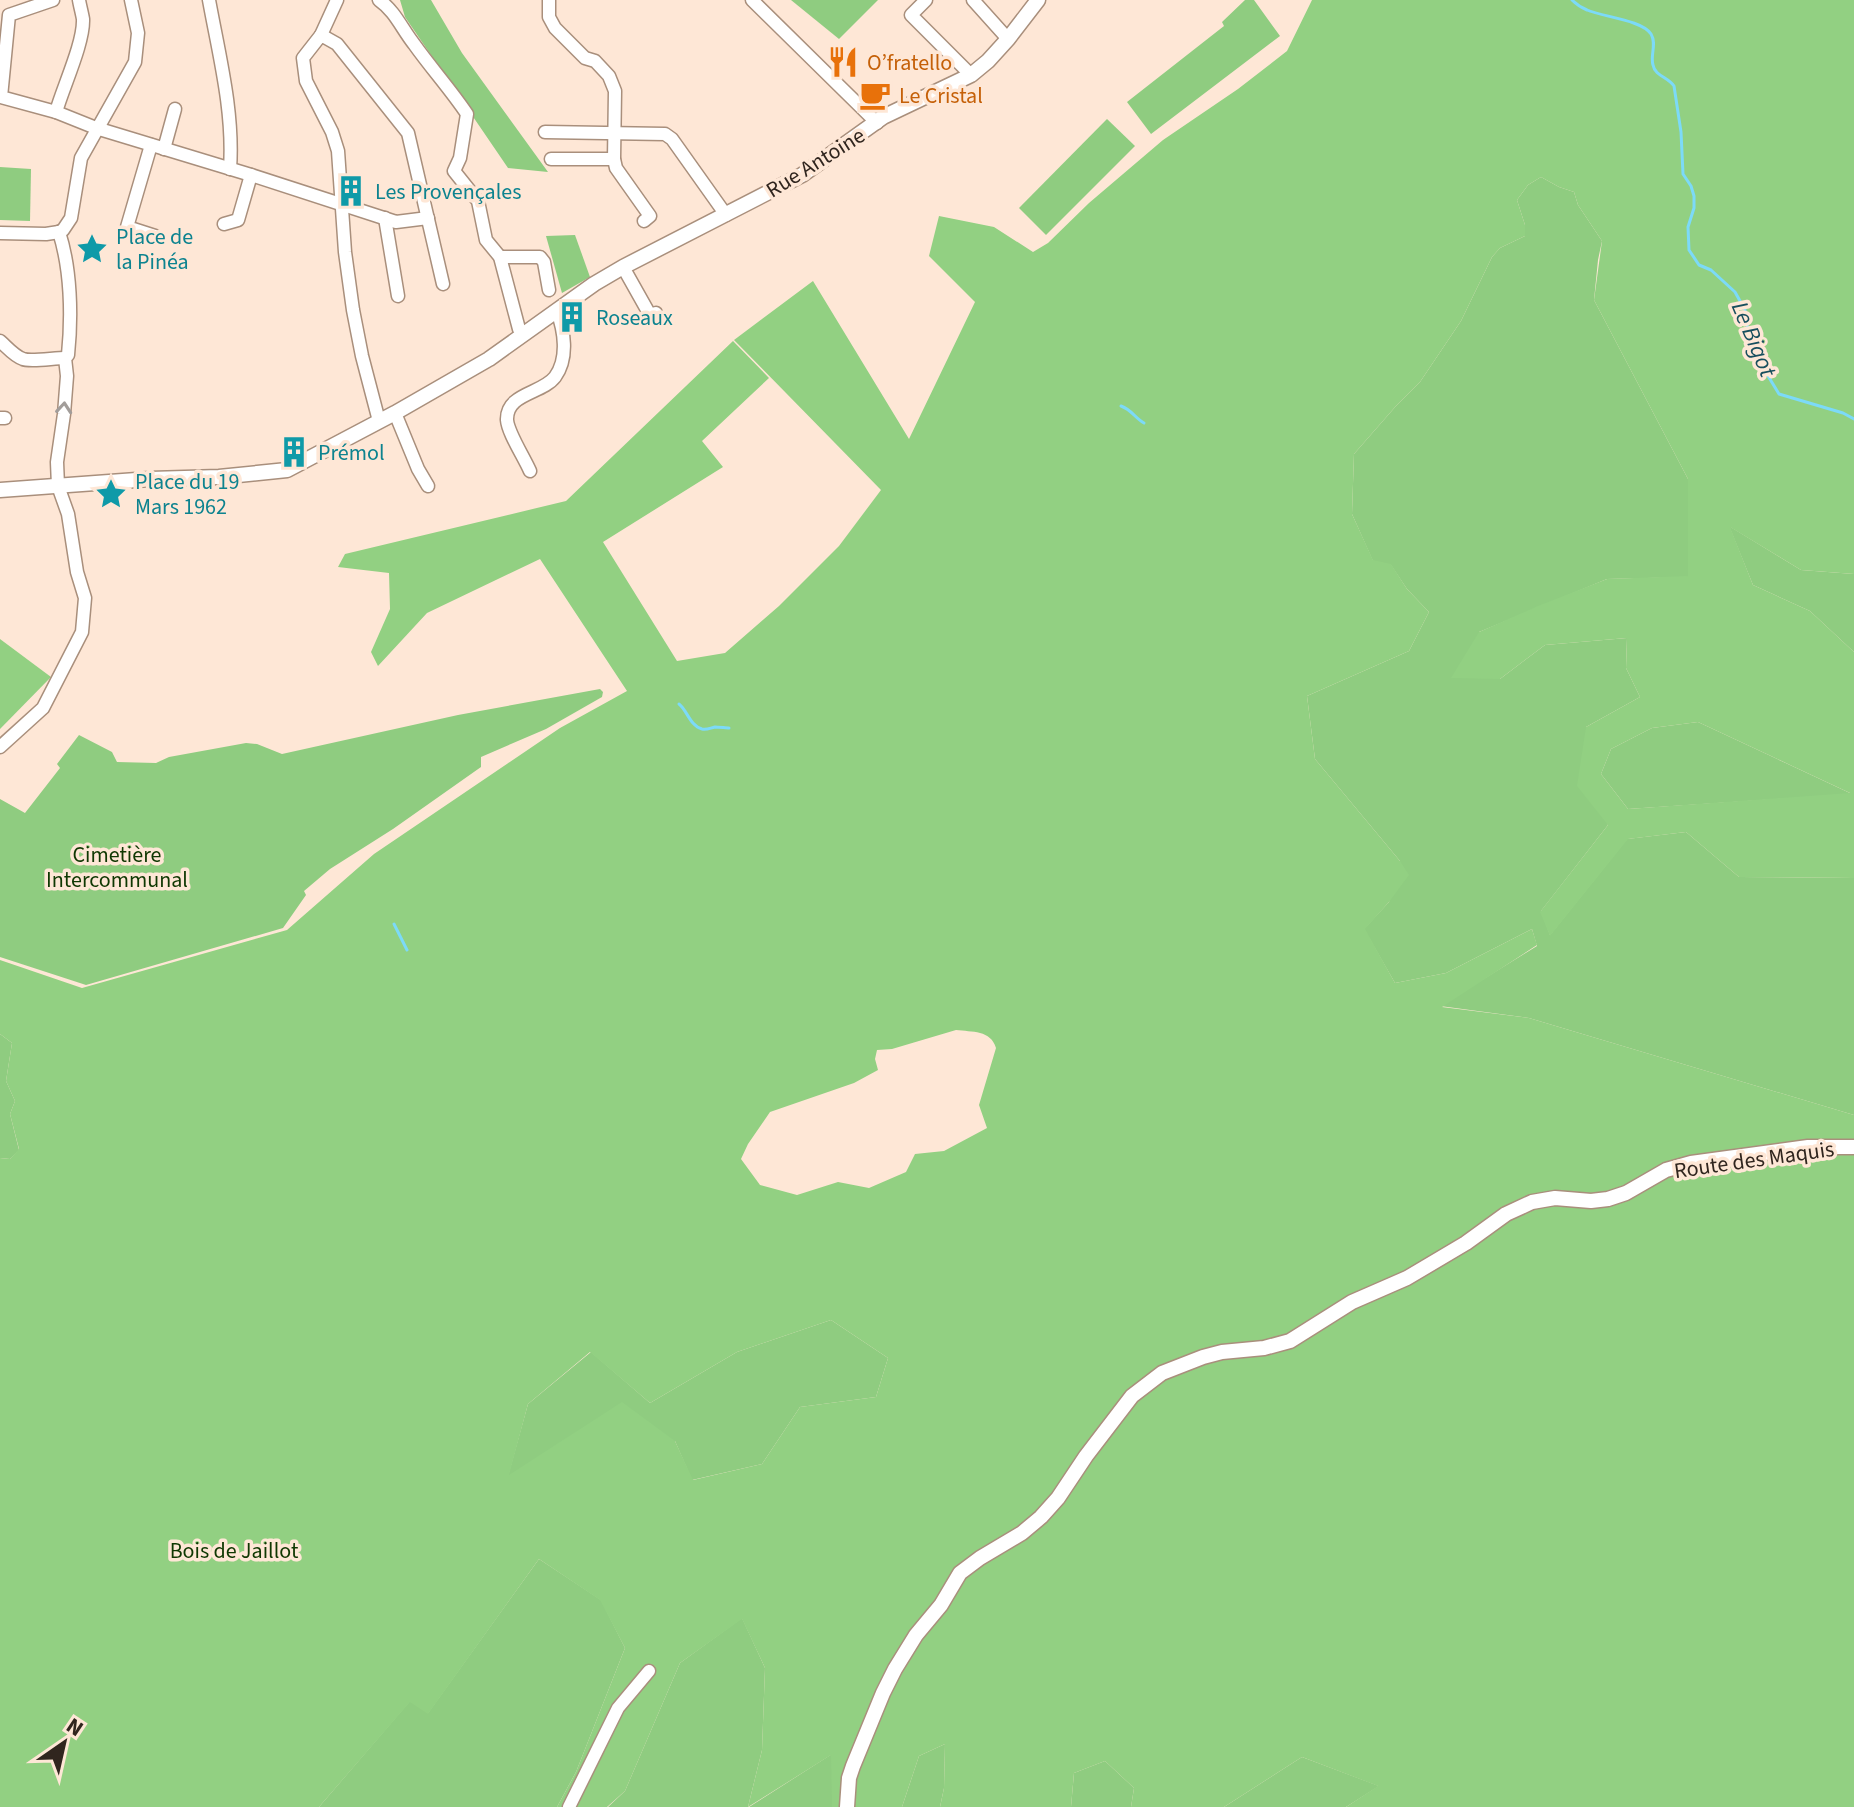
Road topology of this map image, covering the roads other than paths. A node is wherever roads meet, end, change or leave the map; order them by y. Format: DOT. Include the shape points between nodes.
graph roads {
  1 [pos="53,0"];
  2 [pos="79,0"];
  3 [pos="131,0"];
  4 [pos="209,0"];
  5 [pos="337,0"];
  6 [pos="379,0"];
  7 [pos="549,0"];
  8 [pos="752,0"];
  9 [pos="926,0"];
  10 [pos="973,0"];
  11 [pos="1038,0"];
  12 [pos="321,35"];
  13 [pos="1008,39"];
  14 [pos="971,75"];
  15 [pos="0,98"];
  16 [pos="175,109"];
  17 [pos="56,112"];
  18 [pos="877,123"];
  19 [pos="96,128"];
  20 [pos="545,132"];
  21 [pos="615,132"];
  22 [pos="158,147"];
  23 [pos="551,159"];
  24 [pos="614,159"];
  25 [pos="230,169"];
  26 [pos="251,175"];
  27 [pos="343,205"];
  28 [pos="726,215"];
  29 [pos="385,218"];
  30 [pos="428,218"];
  31 [pos="644,221"];
  32 [pos="224,224"];
  33 [pos="59,232"];
  34 [pos="0,233"];
  35 [pos="155,236"];
  36 [pos="500,257"];
  37 [pos="623,267"];
  38 [pos="443,284"];
  39 [pos="549,290"];
  40 [pos="398,296"];
  41 [pos="557,311"];
  42 [pos="656,313"];
  43 [pos="523,335"];
  44 [pos="0,341"];
  45 [pos="65,358"];
  46 [pos="395,413"];
  47 [pos="379,421"];
  48 [pos="530,471"];
  49 [pos="58,486"];
  50 [pos="428,486"];
  51 [pos="0,490"];
  52 [pos="0,747"];
  53 [pos="1854,1147"];
  54 [pos="649,1671"];
  55 [pos="569,1807"];
  56 [pos="847,1807"];
  1 -- 15 [label="street" via="9,15"];
  2 -- 17 [label="street" via="83,21"];
  3 -- 19 [label="street" via="138,33 135,62"];
  4 -- 25 [label="street" via="230,116"];
  5 -- 12 [label="street"];
  6 -- 36 [label="street" via="467,114 454,171 478,201 486,240"];
  7 -- 21 [label="street" via="555,28 609,76 615,91"];
  8 -- 18 [label="street"];
  9 -- 14 [label="street" via="911,15"];
  10 -- 13 [label="street"];
  11 -- 13 [label="street, Rue Antoine"];
  12 -- 27 [label="street" via="303,58 306,81 338,151"];
  12 -- 30 [label="street" via="337,44 408,133"];
  13 -- 14 [label="street, Rue Antoine"];
  14 -- 18 [label="street, Rue Antoine"];
  15 -- 17 [label="street"];
  16 -- 22 [label="street"];
  17 -- 19 [label="street"];
  18 -- 28 [label="street, Rue Antoine" via="802,175"];
  19 -- 22 [label="street"];
  19 -- 33 [label="street" via="81,158 71,218"];
  20 -- 21 [label="street"];
  21 -- 24 [label="street"];
  21 -- 28 [label="street" via="657,132 672,139"];
  22 -- 25 [label="street"];
  22 -- 35 [label="street" via="127,227"];
  23 -- 24 [label="street"];
  24 -- 31 [label="street" via="650,216"];
  25 -- 26 [label="street"];
  26 -- 27 [label="street"];
  26 -- 32 [label="street" via="238,220"];
  27 -- 29 [label="street"];
  27 -- 47 [label="street" via="353,310"];
  28 -- 37 [label="street, Rue Antoine"];
  29 -- 30 [label="street"];
  29 -- 40 [label="street"];
  30 -- 38 [label="street"];
  33 -- 34 [label="street"];
  33 -- 45 [label="street" via="67,257 70,333"];
  36 -- 39 [label="street" via="540,257"];
  36 -- 43 [label="street"];
  37 -- 41 [label="street, Rue Antoine"];
  37 -- 42 [label="street" via="650,315"];
  41 -- 43 [label="street, Rue Antoine"];
  41 -- 48 [label="street" via="564,346 554,379 513,403 507,417"];
  43 -- 46 [label="street, Rue Antoine"];
  44 -- 45 [label="street" via="28,361"];
  49 -- 45 [label="street, one-way"];
  46 -- 47 [label="street, Rue Antoine"];
  46 -- 50 [label="street"];
  47 -- 49 [label="street, Rue Antoine" via="287,470"];
  49 -- 51 [label="street, Rue Antoine"];
  49 -- 52 [label="street" via="85,598 82,632 43,708"];
  53 -- 56 [label="street, Route des Maquis" via="1808,1147 1683,1165 1613,1198 1548,1198 1523,1205 1407,1278 1352,1302 1290,1341 1222,1352 1162,1373 1124,1406 1050,1508 960,1573 888,1681 853,1766"];
  54 -- 55 [label="street" via="618,1708"];
}
